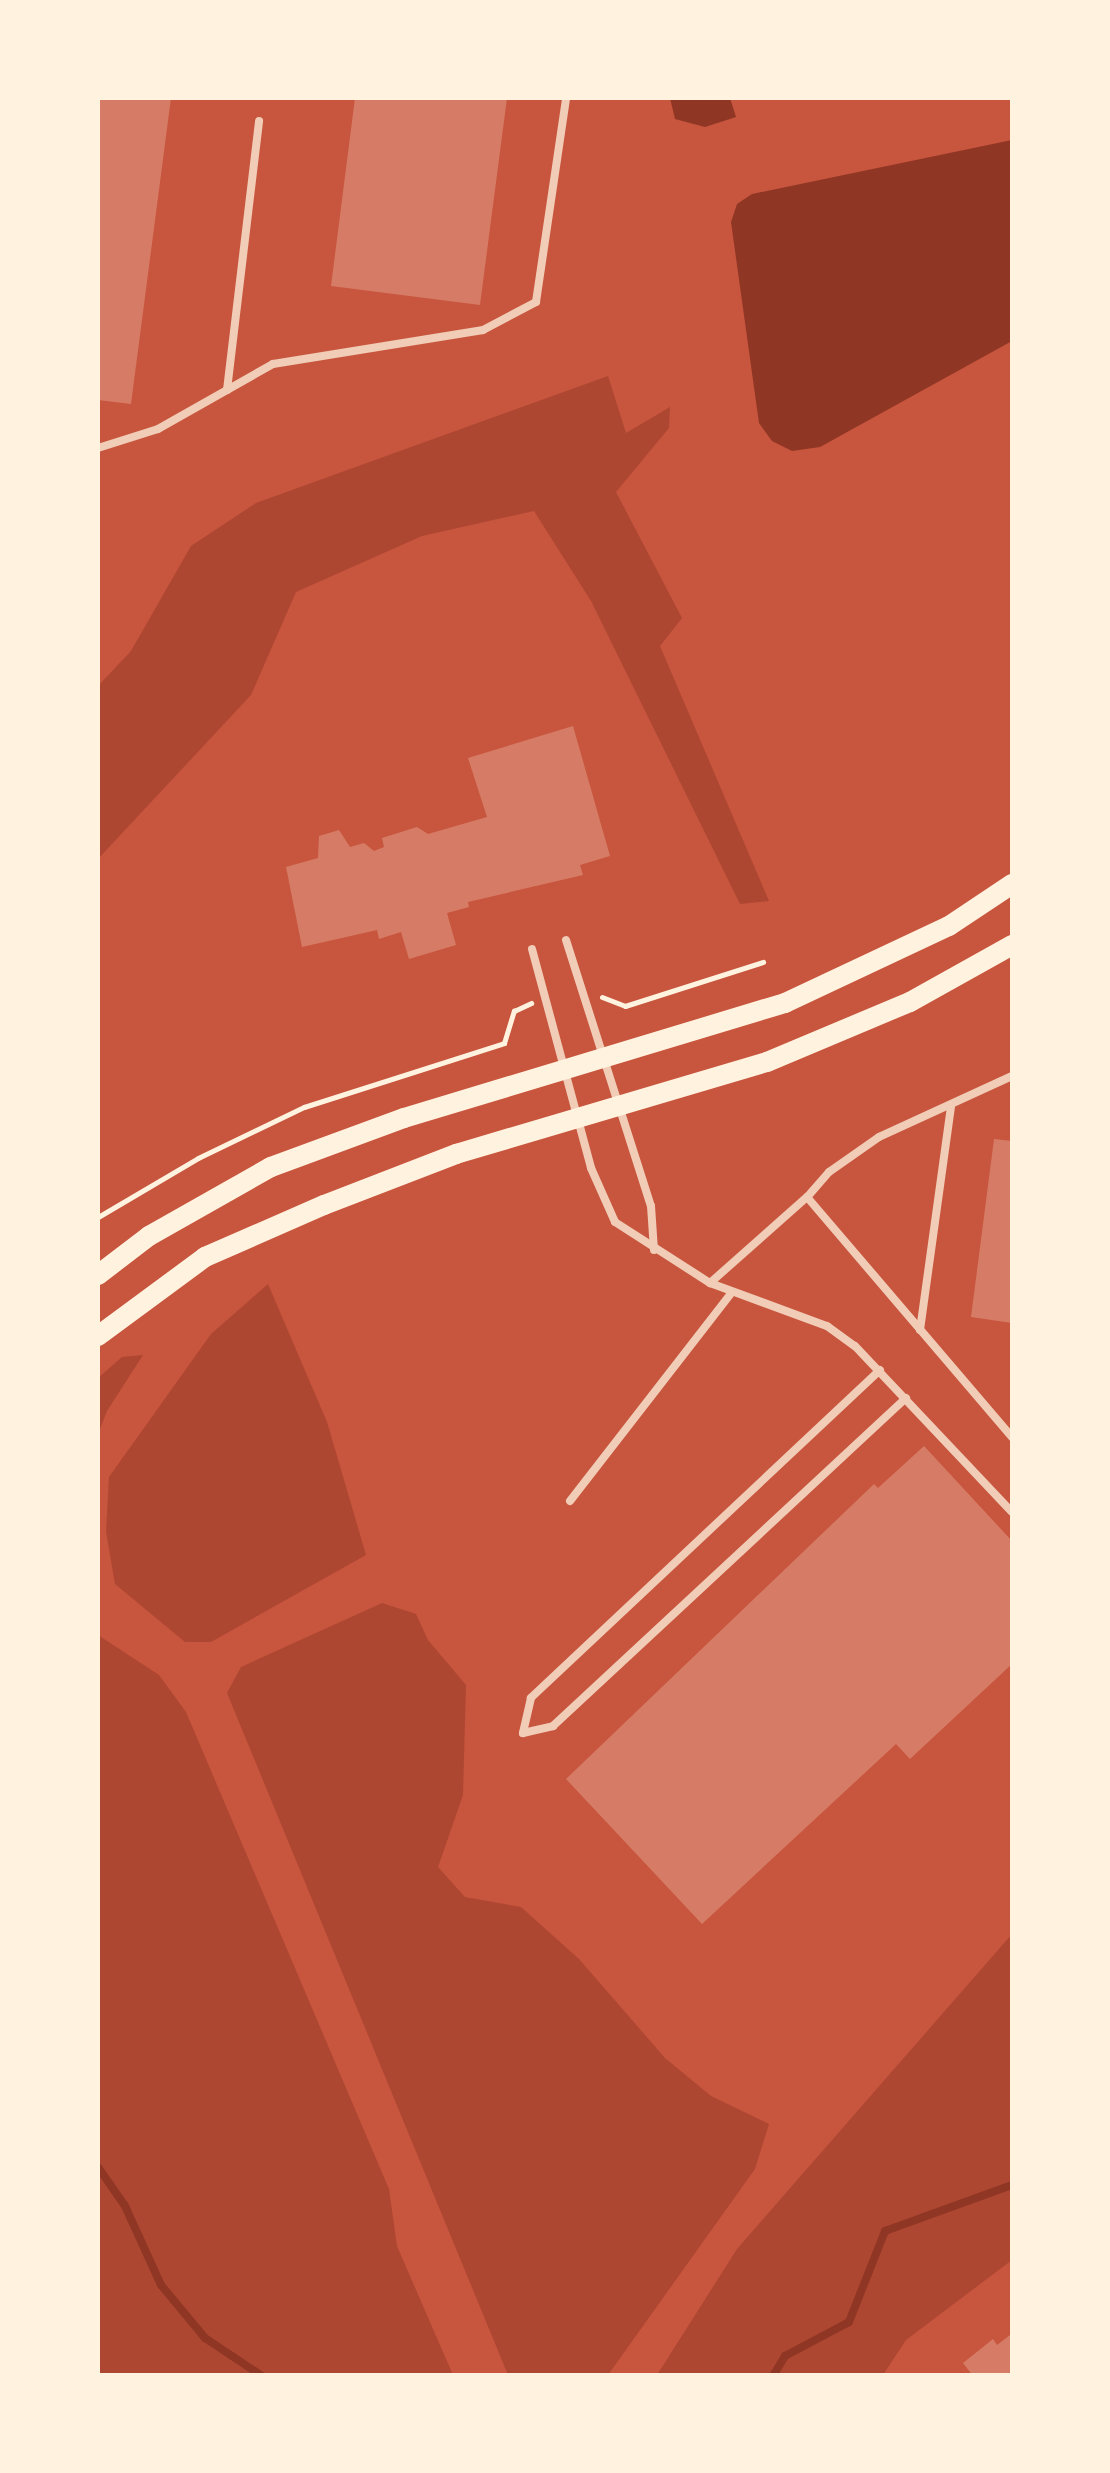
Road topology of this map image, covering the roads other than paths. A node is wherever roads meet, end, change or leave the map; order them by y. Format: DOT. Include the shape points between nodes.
graph roads {
  1 [pos="566,98"];
  2 [pos="259,122"];
  3 [pos="227,390"];
  4 [pos="98,448"];
  5 [pos="1012,884"];
  6 [pos="566,940"];
  7 [pos="1012,945"];
  8 [pos="532,949"];
  9 [pos="602,1059"];
  10 [pos="565,1070"];
  11 [pos="1012,1076"];
  12 [pos="618,1106"];
  13 [pos="951,1106"];
  14 [pos="578,1116"];
  15 [pos="807,1197"];
  16 [pos="654,1250"];
  17 [pos="98,1274"];
  18 [pos="710,1283"];
  19 [pos="732,1292"];
  20 [pos="920,1330"];
  21 [pos="98,1336"];
  22 [pos="880,1370"];
  23 [pos="906,1398"];
  24 [pos="1012,1437"];
  25 [pos="570,1500"];
  26 [pos="1012,1512"];
  1 -- 3 [label="lane" via="536,302 483,330 273,364"];
  2 -- 3 [label="lane"];
  3 -- 4 [label="lane" via="158,429"];
  5 -- 9 [label="main road" via="950,926 854,974"];
  6 -- 9 [label="lane"];
  7 -- 12 [label="main road" via="843,1034"];
  8 -- 10 [label="lane"];
  9 -- 10 [label="main road"];
  9 -- 12 [label="lane"];
  10 -- 14 [label="lane"];
  10 -- 17 [label="main road" via="270,1168 149,1236"];
  11 -- 13 [label="lane"];
  12 -- 14 [label="main road"];
  12 -- 16 [label="lane" via="651,1206"];
  13 -- 15 [label="lane" via="879,1137 829,1172"];
  13 -- 20 [label="lane"];
  14 -- 16 [label="lane" via="614,1222"];
  14 -- 21 [label="main road" via="407,1173 205,1258"];
  15 -- 18 [label="lane"];
  15 -- 20 [label="lane"];
  16 -- 18 [label="lane"];
  18 -- 19 [label="lane"];
  19 -- 22 [label="lane" via="827,1326"];
  19 -- 25 [label="lane"];
  20 -- 24 [label="lane"];
  22 -- 23 [label="lane"];
  22 -- 23 [label="lane" via="531,1698 524,1733 553,1726"];
  23 -- 26 [label="lane"];
}
